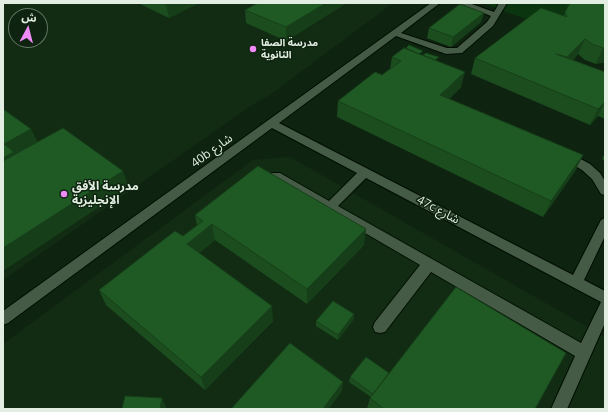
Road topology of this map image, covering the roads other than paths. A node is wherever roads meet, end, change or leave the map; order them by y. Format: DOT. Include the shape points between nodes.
graph roads {
  1 [pos="434,3"];
  2 [pos="462,3"];
  3 [pos="503,3"];
  4 [pos="495,15"];
  5 [pos="394,33"];
  6 [pos="271,123"];
  7 [pos="554,150"];
  8 [pos="365,172"];
  9 [pos="276,176"];
  10 [pos="605,191"];
  11 [pos="330,207"];
  12 [pos="605,223"];
  13 [pos="429,264"];
  14 [pos="576,282"];
  15 [pos="605,298"];
  16 [pos="605,307"];
  17 [pos="3,319"];
  18 [pos="380,327"];
  19 [pos="584,353"];
  20 [pos="559,409"];
  1 -- 5 [label="street, 40b شارع"];
  2 -- 4 [label="street"];
  3 -- 4 [label="street"];
  4 -- 5 [label="street" via="490,24 459,50 446,51"];
  5 -- 6 [label="street, 40b شارع"];
  6 -- 8 [label="street, 47c شارع"];
  6 -- 17 [label="street, 40b شارع"];
  7 -- 10 [label="street" via="586,167 596,176"];
  8 -- 11 [label="street"];
  8 -- 14 [label="street, 47c شارع"];
  9 -- 11 [label="street"];
  11 -- 13 [label="street"];
  12 -- 14 [label="street"];
  13 -- 18 [label="street"];
  13 -- 19 [label="street"];
  14 -- 15 [label="street, 47c شارع"];
  16 -- 19 [label="street"];
  19 -- 20 [label="street"];
}
